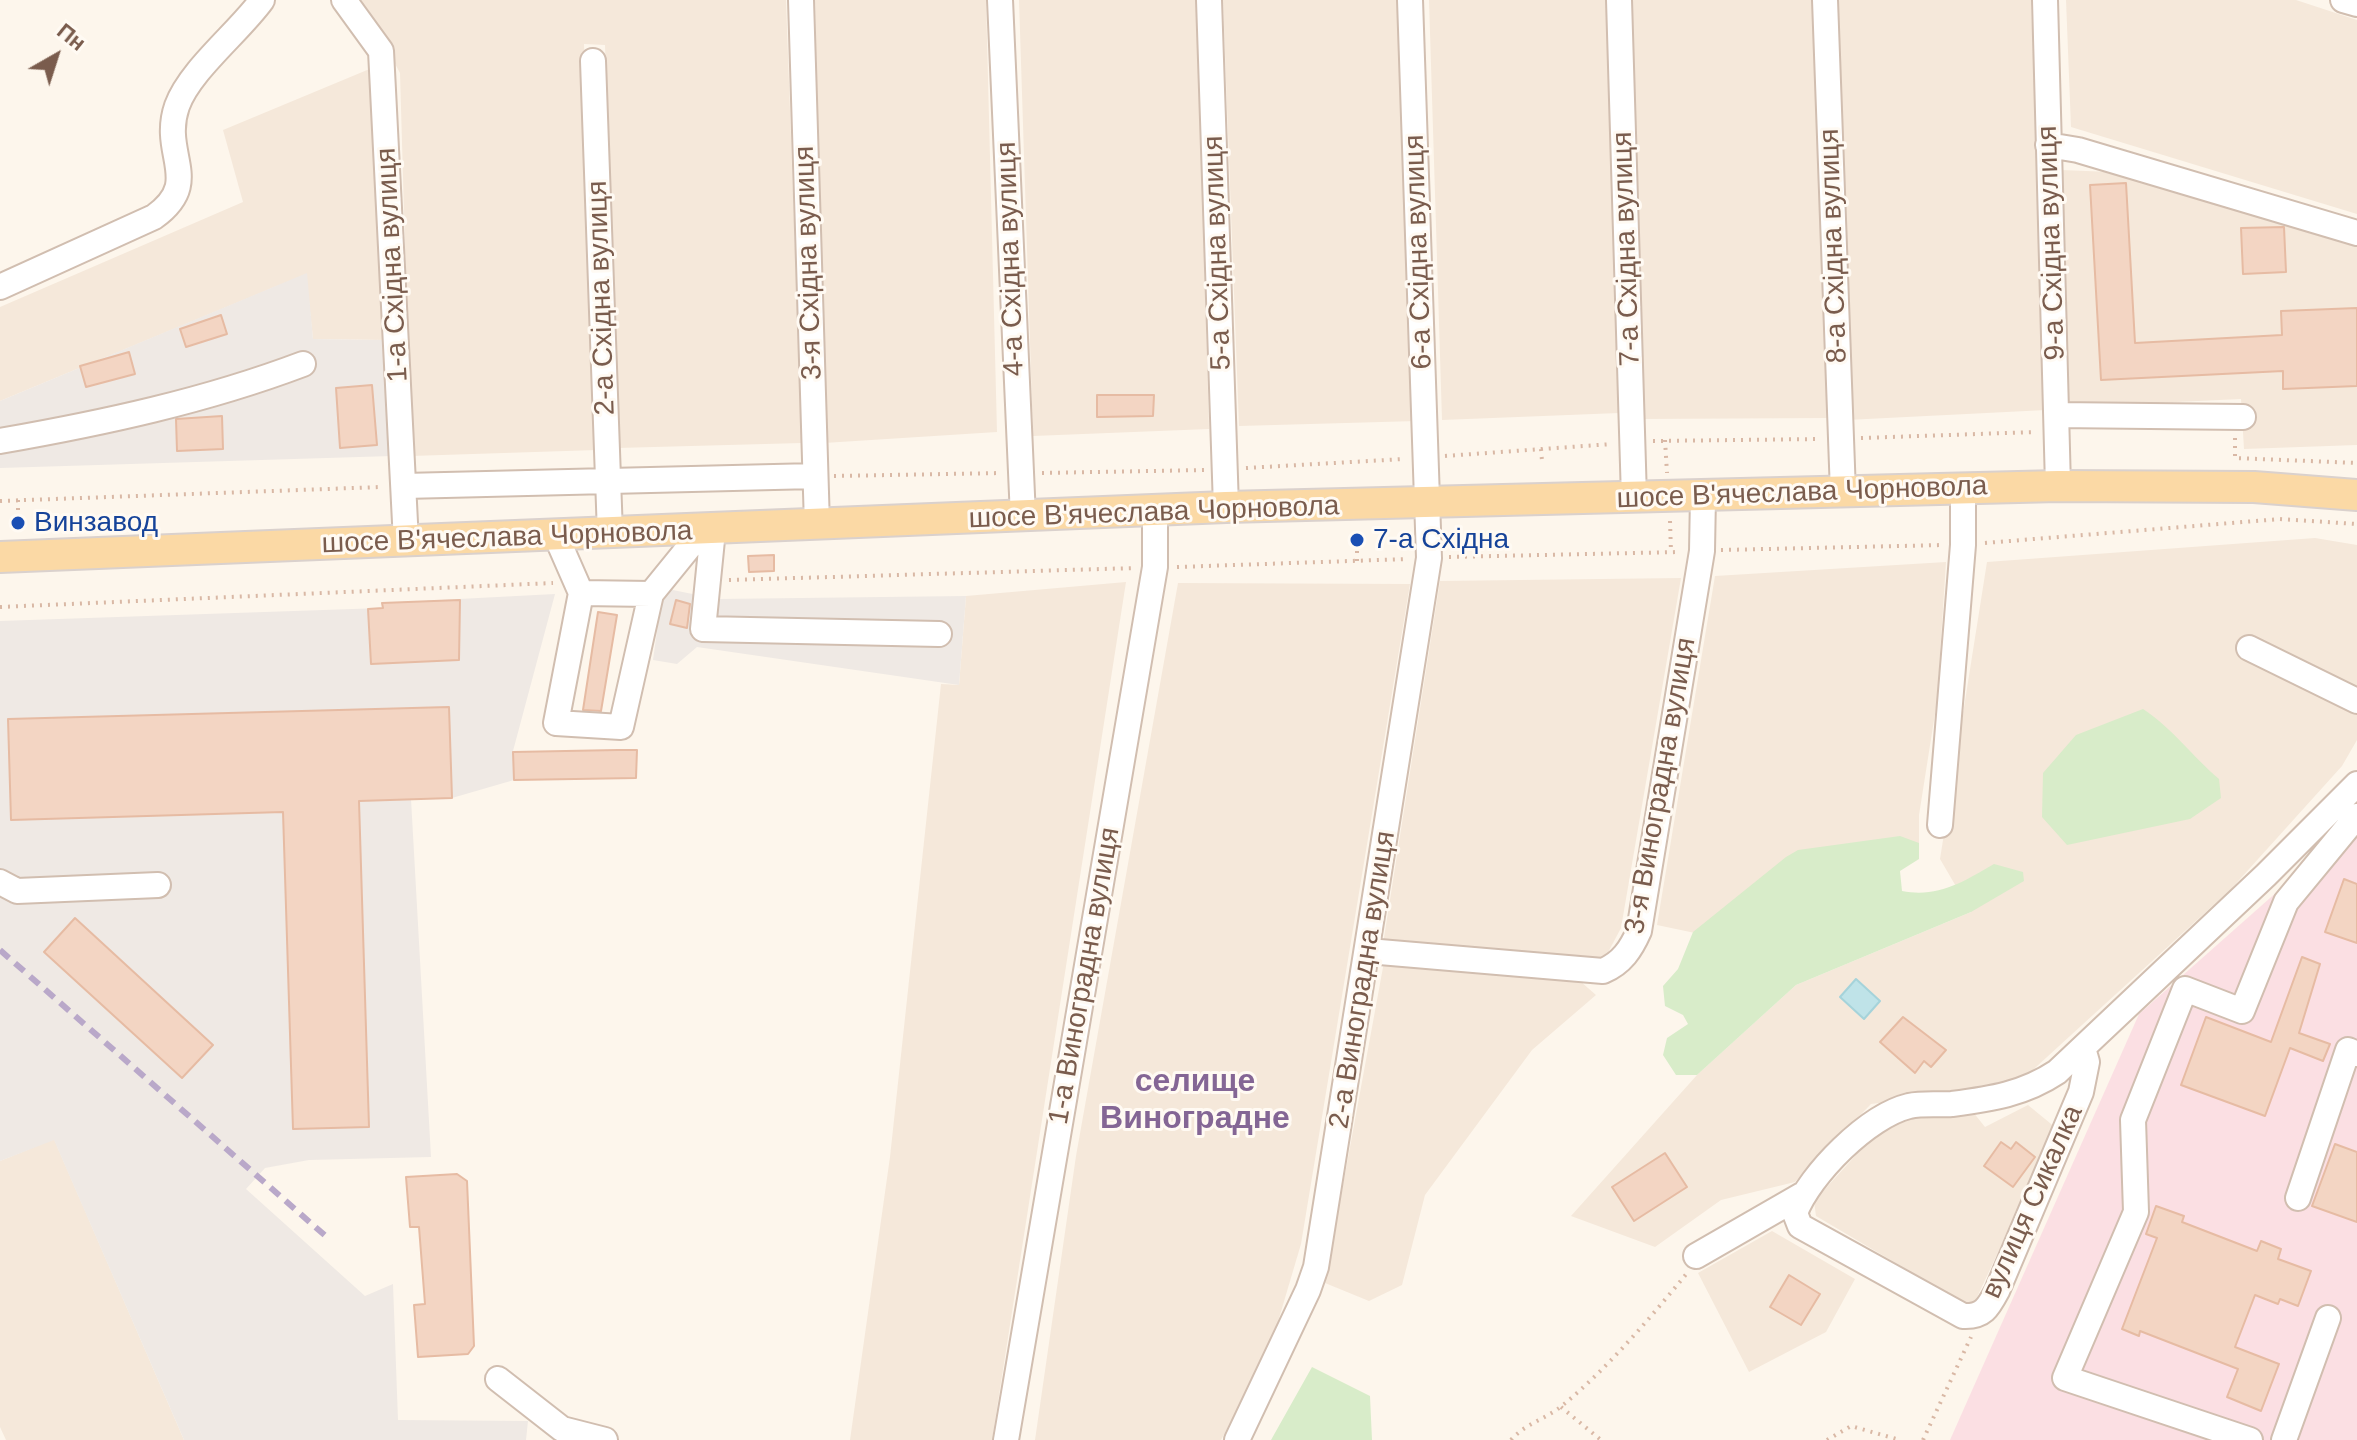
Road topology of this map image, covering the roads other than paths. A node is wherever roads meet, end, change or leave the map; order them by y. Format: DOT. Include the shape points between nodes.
graph roads {
  1 [pos="262,0"];
  2 [pos="344,0"];
  3 [pos="801,0"];
  4 [pos="1000,0"];
  5 [pos="1209,0"];
  6 [pos="1410,0"];
  7 [pos="1619,0"];
  8 [pos="1825,0"];
  9 [pos="2045,0"];
  10 [pos="2343,0"];
  11 [pos="2357,4"];
  12 [pos="593,61"];
  13 [pos="2048,145"];
  14 [pos="2357,233"];
  15 [pos="0,287"];
  16 [pos="303,364"];
  17 [pos="2057,423"];
  18 [pos="2239,426"];
  19 [pos="0,441"];
  20 [pos="815,476"];
  21 [pos="610,481"];
  22 [pos="404,486"];
  23 [pos="2058,486"];
  24 [pos="1963,489"];
  25 [pos="1843,493"];
  26 [pos="2357,495"];
  27 [pos="1703,496"];
  28 [pos="1634,498"];
  29 [pos="1429,504"];
  30 [pos="1226,507"];
  31 [pos="1155,511"];
  32 [pos="1023,517"];
  33 [pos="817,525"];
  34 [pos="708,530"];
  35 [pos="610,534"];
  36 [pos="556,536"];
  37 [pos="406,542"];
  38 [pos="0,557"];
  39 [pos="579,589"];
  40 [pos="651,594"];
  41 [pos="939,634"];
  42 [pos="2249,648"];
  43 [pos="2357,701"];
  44 [pos="2357,784"];
  45 [pos="2357,816"];
  46 [pos="1940,825"];
  47 [pos="0,882"];
  48 [pos="158,885"];
  49 [pos="1368,951"];
  50 [pos="2083,1048"];
  51 [pos="2357,1054"];
  52 [pos="1802,1195"];
  53 [pos="2298,1198"];
  54 [pos="1699,1254"];
  55 [pos="2328,1318"];
  56 [pos="498,1379"];
  57 [pos="605,1440"];
  58 [pos="1006,1440"];
  59 [pos="1237,1440"];
  60 [pos="2250,1440"];
  61 [pos="2284,1440"];
  1 -- 15 [label="street" via="177,105 172,139 182,180 171,205"];
  2 -- 22 [label="street, 1-а Східна вулиця" via="381,51"];
  3 -- 20 [label="street, 3-я Східна вулиця"];
  4 -- 32 [label="street, 4-а Східна вулиця"];
  5 -- 30 [label="street, 5-а Східна вулиця"];
  6 -- 29 [label="street, 6-а Східна вулиця"];
  7 -- 28 [label="street, 7-а Східна вулиця"];
  8 -- 25 [label="street, 8-а Східна вулиця"];
  9 -- 13 [label="street, 9-а Східна вулиця"];
  10 -- 11 [label="street"];
  12 -- 21 [label="street, 2-а Східна вулиця"];
  13 -- 14 [label="street"];
  13 -- 17 [label="street, 9-а Східна вулиця"];
  16 -- 19 [label="street" via="231,391"];
  17 -- 18 [label="street"];
  17 -- 23 [label="street, 9-а Східна вулиця"];
  20 -- 21 [label="street"];
  20 -- 33 [label="street, 3-я Східна вулиця"];
  21 -- 22 [label="street"];
  21 -- 35 [label="street, 2-а Східна вулиця"];
  22 -- 37 [label="street, 1-а Східна вулиця"];
  23 -- 24 [label="main road, шосе В'ячеслава Чорновола"];
  23 -- 26 [label="main road, шосе В'ячеслава Чорновола" via="2254,487"];
  24 -- 25 [label="main road, шосе В'ячеслава Чорновола"];
  24 -- 46 [label="street"];
  25 -- 27 [label="main road, шосе В'ячеслава Чорновола"];
  27 -- 28 [label="main road, шосе В'ячеслава Чорновола"];
  27 -- 49 [label="street, 3-я Виноградна вулиця" via="1702,551 1639,931 1622,959 1603,971"];
  28 -- 29 [label="main road, шосе В'ячеслава Чорновола"];
  29 -- 30 [label="main road, шосе В'ячеслава Чорновола"];
  29 -- 49 [label="street, 2-а Виноградна вулиця" via="1429,558"];
  30 -- 31 [label="main road, шосе В'ячеслава Чорновола"];
  31 -- 32 [label="main road, шосе В'ячеслава Чорновола"];
  31 -- 58 [label="street, 1-а Виноградна вулиця" via="1155,567"];
  32 -- 33 [label="main road, шосе В'ячеслава Чорновола"];
  33 -- 34 [label="main road, шосе В'ячеслава Чорновола"];
  34 -- 35 [label="main road, шосе В'ячеслава Чорновола"];
  34 -- 40 [label="street"];
  34 -- 41 [label="street" via="703,629"];
  35 -- 36 [label="main road, шосе В'ячеслава Чорновола"];
  36 -- 37 [label="main road, шосе В'ячеслава Чорновола"];
  36 -- 39 [label="street"];
  37 -- 38 [label="main road, шосе В'ячеслава Чорновола"];
  39 -- 40 [label="street"];
  39 -- 40 [label="street" via="556,723 621,727"];
  42 -- 43 [label="street"];
  44 -- 50 [label="street, вулиця Сикалка"];
  45 -- 60 [label="street" via="2286,902 2242,1011 2185,989 2133,1120 2136,1212 2065,1378"];
  47 -- 48 [label="street" via="17,891"];
  49 -- 59 [label="street, 2-а Виноградна вулиця" via="1316,1267"];
  50 -- 52 [label="street, вулиця Сикалка" via="2035,1086 2007,1097 1910,1106 1888,1114 1848,1144"];
  50 -- 52 [label="street, вулиця Сикалка" via="2087,1062 2081,1092 1997,1291 1976,1317 1963,1316 1800,1226 1795,1213"];
  51 -- 53 [label="street" via="2348,1050"];
  52 -- 54 [label="street"];
  55 -- 61 [label="street"];
  56 -- 57 [label="street" via="562,1429"];
}
